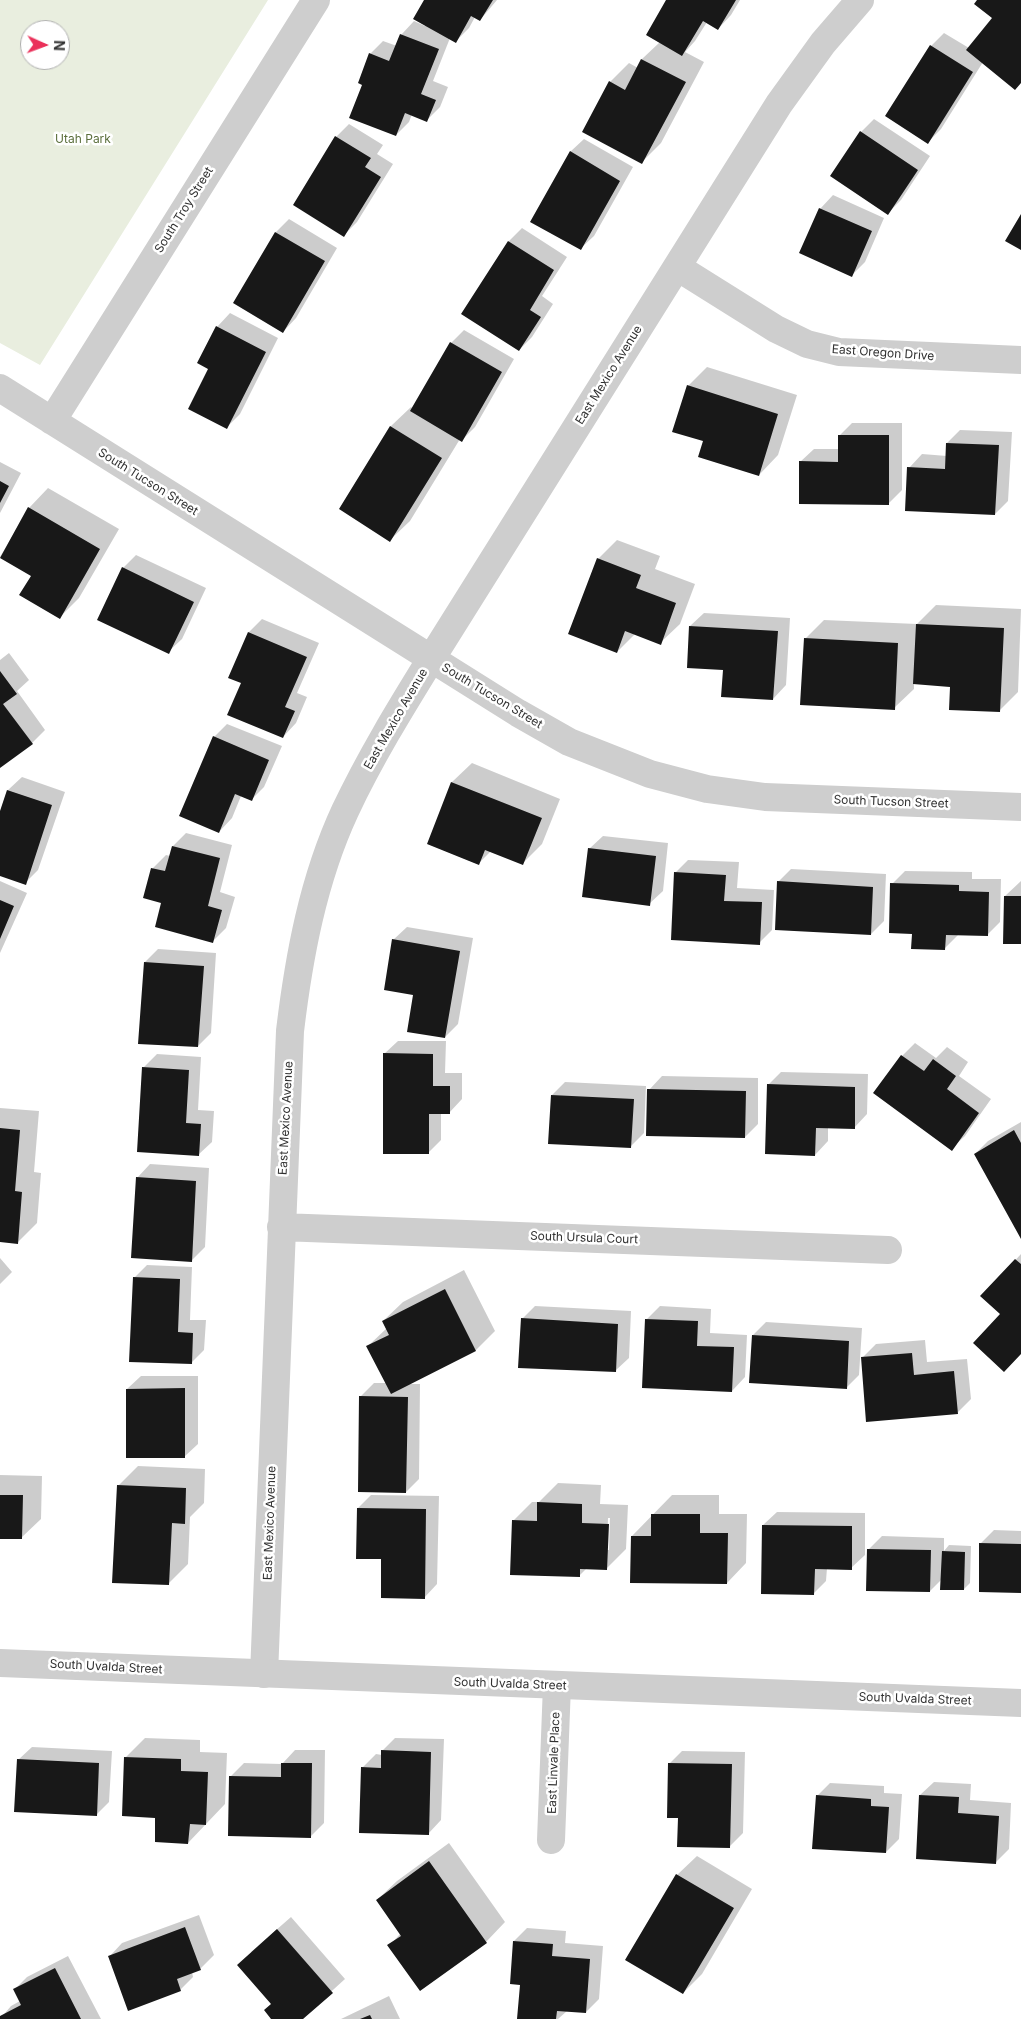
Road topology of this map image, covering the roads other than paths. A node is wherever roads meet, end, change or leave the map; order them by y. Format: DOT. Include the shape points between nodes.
graph roads {
  1 [pos="316,0"];
  2 [pos="860,0"];
  3 [pos="677,267"];
  4 [pos="1021,360"];
  5 [pos="0,388"];
  6 [pos="52,421"];
  7 [pos="431,659"];
  8 [pos="1021,807"];
  9 [pos="281,1227"];
  10 [pos="888,1250"];
  11 [pos="0,1663"];
  12 [pos="264,1674"];
  13 [pos="557,1685"];
  14 [pos="1021,1703"];
  15 [pos="551,1840"];
  1 -- 6 [label="street, South Troy Street"];
  2 -- 3 [label="street, East Mexico Avenue" via="822,43 779,104"];
  3 -- 4 [label="street, East Oregon Drive" via="776,329 807,344 839,352"];
  3 -- 7 [label="street, East Mexico Avenue"];
  5 -- 6 [label="street, South Tucson Street"];
  6 -- 7 [label="street, South Tucson Street"];
  7 -- 8 [label="street, South Tucson Street" via="569,742 650,774 697,786 765,797"];
  7 -- 9 [label="street, East Mexico Avenue" via="378,746 344,813 318,884 300,956 290,1031"];
  9 -- 10 [label="street, South Ursula Court"];
  9 -- 12 [label="street, East Mexico Avenue"];
  11 -- 12 [label="street, South Uvalda Street"];
  12 -- 13 [label="street, South Uvalda Street"];
  13 -- 14 [label="street, South Uvalda Street"];
  13 -- 15 [label="street, East Linvale Place"];
}
